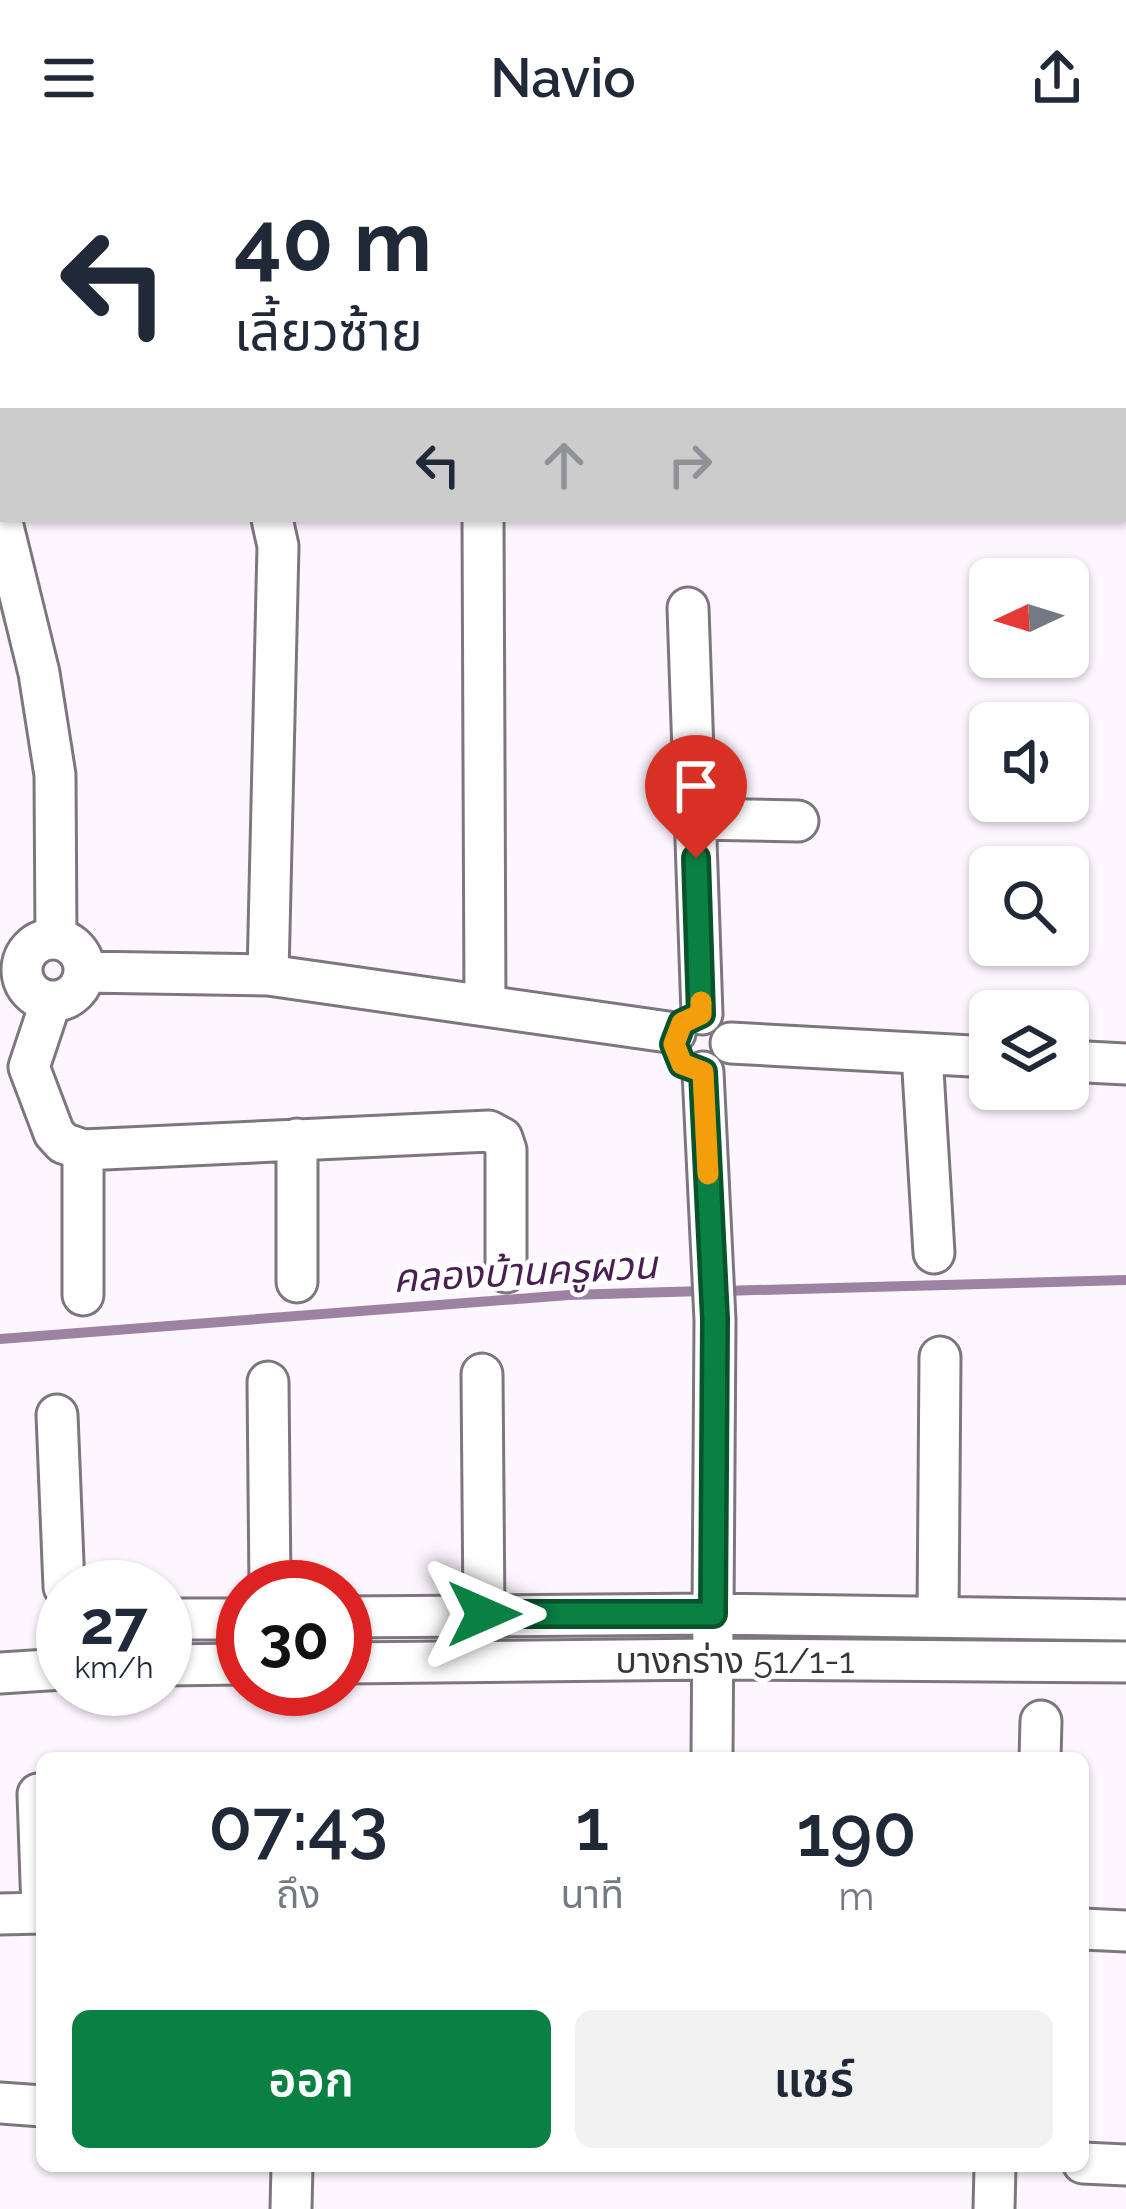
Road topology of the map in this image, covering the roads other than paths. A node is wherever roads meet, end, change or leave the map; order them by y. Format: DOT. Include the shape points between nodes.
graph roads {
  1 [pos="2,522"];
  2 [pos="273,522"];
  3 [pos="483,522"];
  4 [pos="688,608"];
  5 [pos="694,819"];
  6 [pos="799,821"];
  7 [pos="56,939"];
  8 [pos="11,965"];
  9 [pos="84,972"];
  10 [pos="268,975"];
  11 [pos="51,1001"];
  12 [pos="484,1003"];
  13 [pos="688,1024"];
  14 [pos="731,1042"];
  15 [pos="922,1054"];
  16 [pos="969,1056"];
  17 [pos="1089,1062"];
  18 [pos="1126,1064"];
  19 [pos="703,1072"];
  20 [pos="297,1139"];
  21 [pos="83,1150"];
  22 [pos="934,1253"];
  23 [pos="506,1273"];
  24 [pos="297,1282"];
  25 [pos="83,1295"];
  26 [pos="940,1357"];
  27 [pos="482,1374"];
  28 [pos="268,1382"];
  29 [pos="57,1415"];
  30 [pos="63,1560"];
  31 [pos="270,1560"];
  32 [pos="484,1614"];
  33 [pos="713,1614"];
  34 [pos="372,1616"];
  35 [pos="938,1617"];
  36 [pos="1126,1620"];
  37 [pos="713,1659"];
  38 [pos="1126,1662"];
  39 [pos="372,1663"];
  40 [pos="36,1671"];
  41 [pos="0,1672"];
  42 [pos="712,1752"];
  43 [pos="36,1912"];
  44 [pos="0,1914"];
  45 [pos="1089,1929"];
  46 [pos="1126,1931"];
  47 [pos="0,2103"];
  48 [pos="36,2106"];
  49 [pos="1089,2163"];
  50 [pos="1126,2164"];
  51 [pos="292,2172"];
  52 [pos="994,2172"];
  53 [pos="291,2209"];
  54 [pos="994,2209"];
  1 -- 7 [label="street" via="55,775"];
  2 -- 10 [label="street"];
  3 -- 12 [label="street"];
  4 -- 5 [label="street"];
  5 -- 6 [label="street"];
  5 -- 13 [label="street"];
  7 -- 8 [label="street"];
  7 -- 9 [label="street" via="77,950"];
  8 -- 11 [label="street" via="29,990"];
  9 -- 10 [label="street"];
  9 -- 11 [label="street" via="73,994"];
  10 -- 12 [label="street"];
  11 -- 21 [label="street" via="29,1067 54,1133"];
  12 -- 13 [label="street"];
  13 -- 14 [label="street" via="723,1022"];
  13 -- 19 [label="street" via="676,1055"];
  14 -- 15 [label="street"];
  14 -- 19 [label="street" via="723,1063"];
  15 -- 16 [label="street"];
  15 -- 22 [label="street"];
  17 -- 18 [label="street"];
  19 -- 33 [label="street" via="714,1303"];
  20 -- 21 [label="street"];
  20 -- 23 [label="street" via="489,1131 502,1138"];
  20 -- 24 [label="street"];
  21 -- 25 [label="street"];
  26 -- 35 [label="street"];
  27 -- 32 [label="street"];
  28 -- 31 [label="street"];
  29 -- 30 [label="street"];
  32 -- 33 [label="street"];
  32 -- 34 [label="street"];
  33 -- 35 [label="street"];
  33 -- 37 [label="street"];
  35 -- 36 [label="street"];
  37 -- 38 [label="street, บางกร่าง 51/1-1"];
  37 -- 39 [label="street, บางกร่าง 51/1-1"];
  37 -- 42 [label="street"];
  40 -- 41 [label="street"];
  43 -- 44 [label="street"];
  45 -- 46 [label="street"];
  47 -- 48 [label="street"];
  49 -- 50 [label="street"];
  51 -- 53 [label="street"];
  52 -- 54 [label="street"];
}
